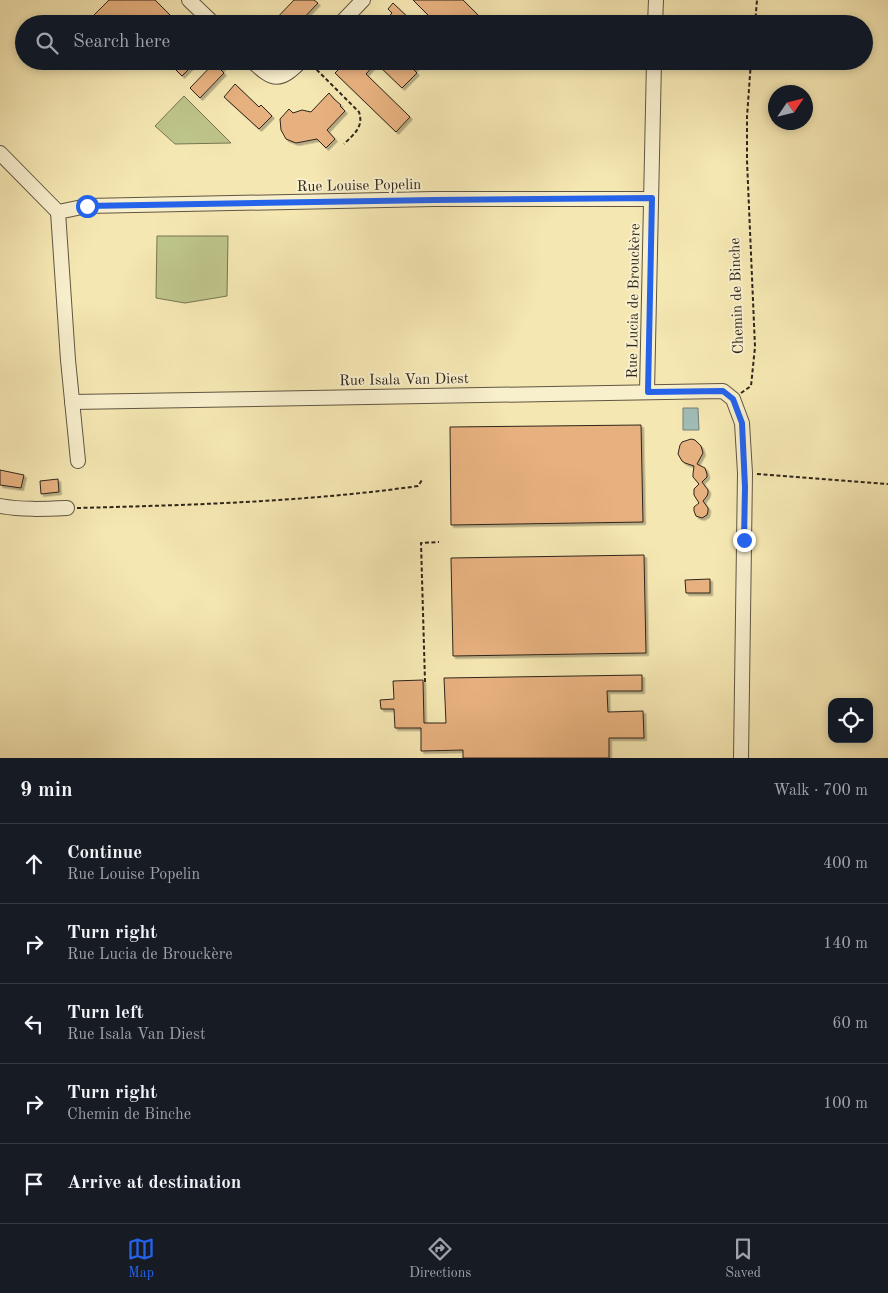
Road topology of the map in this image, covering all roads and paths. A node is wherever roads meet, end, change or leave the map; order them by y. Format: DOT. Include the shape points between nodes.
graph roads {
  1 [pos="189,0"];
  2 [pos="363,0"];
  3 [pos="656,0"];
  4 [pos="757,0"];
  5 [pos="205,15"];
  6 [pos="349,15"];
  7 [pos="655,15"];
  8 [pos="756,15"];
  9 [pos="263,70"];
  10 [pos="293,70"];
  11 [pos="318,70"];
  12 [pos="654,70"];
  13 [pos="750,70"];
  14 [pos="344,144"];
  15 [pos="0,153"];
  16 [pos="652,198"];
  17 [pos="63,211"];
  18 [pos="648,392"];
  19 [pos="733,399"];
  20 [pos="72,402"];
  21 [pos="78,461"];
  22 [pos="745,473"];
  23 [pos="422,480"];
  24 [pos="888,484"];
  25 [pos="0,506"];
  26 [pos="67,508"];
  27 [pos="440,542"];
  28 [pos="425,682"];
  29 [pos="740,758"];
  1 -- 5 [label="street"];
  2 -- 6 [label="street"];
  3 -- 7 [label="street"];
  4 -- 8 [label="path"];
  9 -- 10 [label="street" via="276,78"];
  11 -- 14 [label="path" via="362,119 356,132"];
  12 -- 16 [label="street, Rue Lucia de Brouckère"];
  13 -- 19 [label="path, Chemin de Binche" via="747,161 755,347 751,386"];
  15 -- 17 [label="street"];
  16 -- 17 [label="street, Rue Louise Popelin" via="127,205 87,206"];
  16 -- 18 [label="street, Rue Lucia de Brouckère"];
  17 -- 20 [label="street"];
  18 -- 19 [label="street, Rue Isala Van Diest" via="723,391"];
  18 -- 20 [label="street, Rue Isala Van Diest"];
  19 -- 22 [label="street" via="742,423"];
  20 -- 21 [label="street"];
  22 -- 24 [label="path"];
  22 -- 29 [label="street"];
  23 -- 26 [label="path" via="418,486 327,497"];
  25 -- 26 [label="street"];
  27 -- 28 [label="path" via="421,543"];
}
